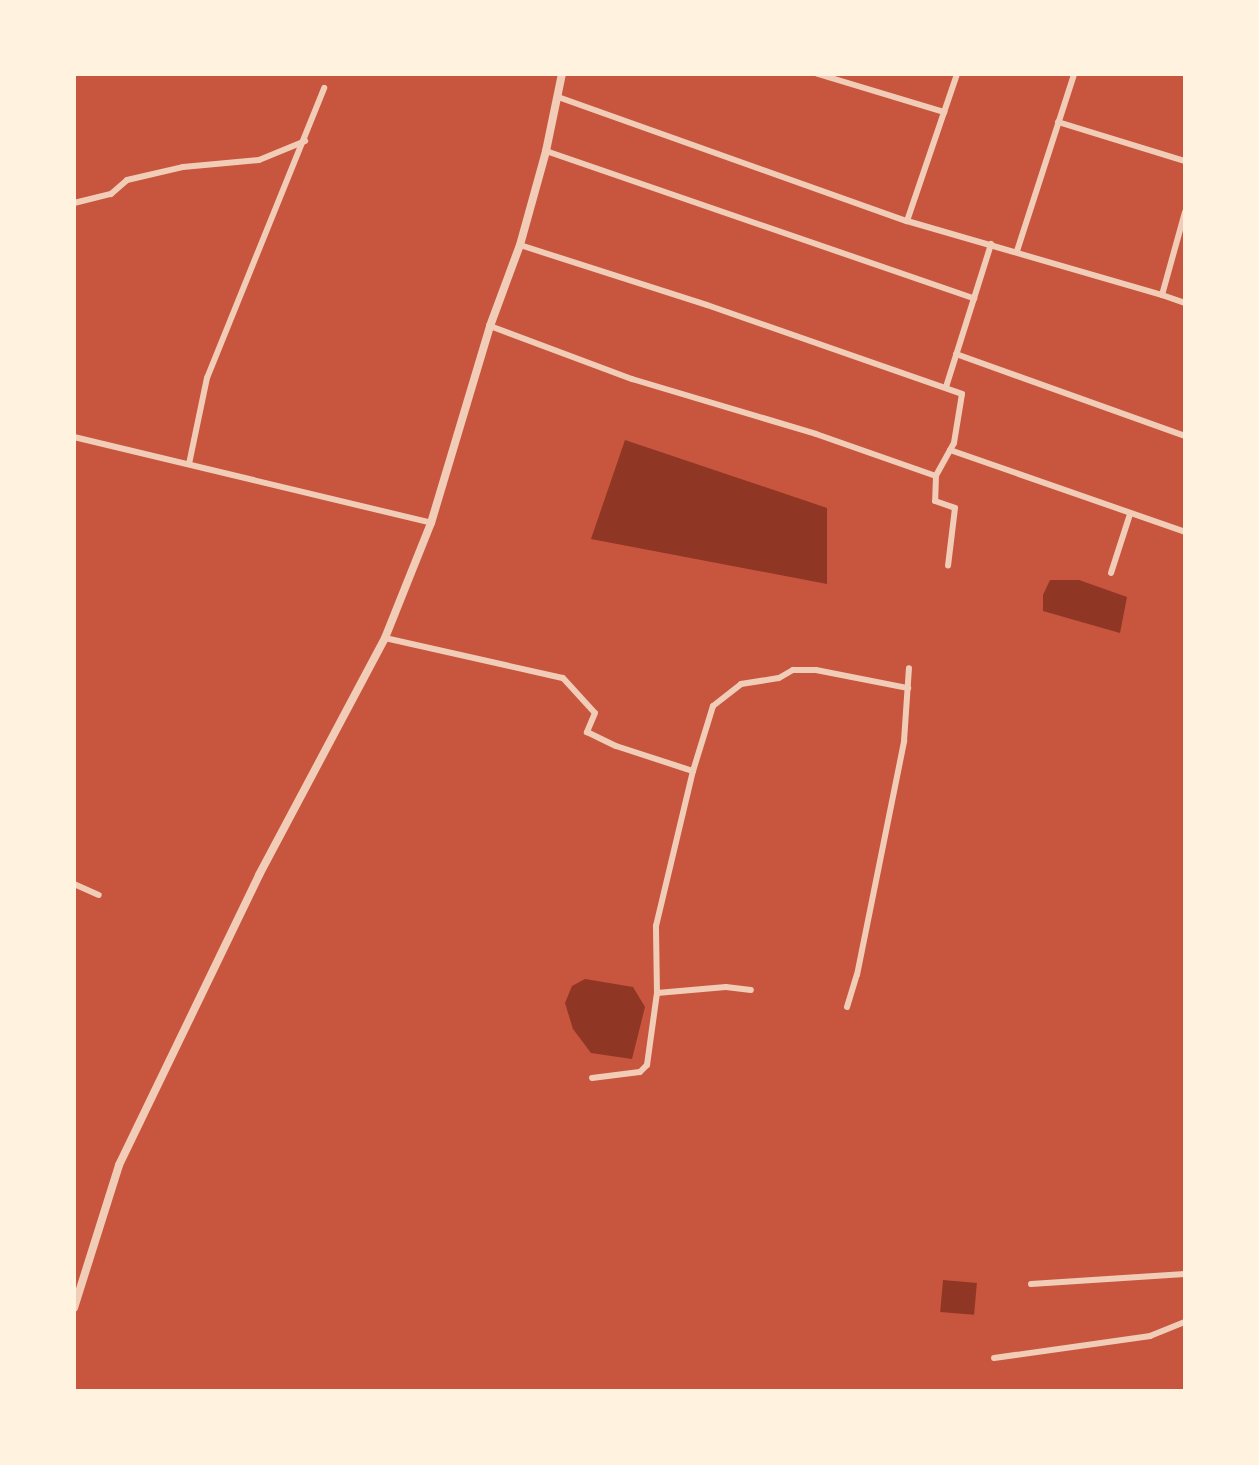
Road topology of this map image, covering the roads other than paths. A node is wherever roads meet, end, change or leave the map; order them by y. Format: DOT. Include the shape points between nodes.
graph roads {
  1 [pos="562,74"];
  2 [pos="818,74"];
  3 [pos="957,74"];
  4 [pos="1074,74"];
  5 [pos="324,88"];
  6 [pos="558,97"];
  7 [pos="944,112"];
  8 [pos="1058,122"];
  9 [pos="305,141"];
  10 [pos="546,151"];
  11 [pos="1185,161"];
  12 [pos="74,203"];
  13 [pos="1185,212"];
  14 [pos="907,221"];
  15 [pos="991,244"];
  16 [pos="520,245"];
  17 [pos="1017,251"];
  18 [pos="1162,295"];
  19 [pos="974,298"];
  20 [pos="1185,303"];
  21 [pos="490,326"];
  22 [pos="956,354"];
  23 [pos="946,387"];
  24 [pos="1185,436"];
  25 [pos="74,437"];
  26 [pos="950,450"];
  27 [pos="189,464"];
  28 [pos="936,476"];
  29 [pos="1130,514"];
  30 [pos="431,523"];
  31 [pos="1185,532"];
  32 [pos="948,566"];
  33 [pos="1111,573"];
  34 [pos="385,638"];
  35 [pos="909,668"];
  36 [pos="908,688"];
  37 [pos="693,771"];
  38 [pos="74,884"];
  39 [pos="99,895"];
  40 [pos="751,990"];
  41 [pos="657,993"];
  42 [pos="847,1007"];
  43 [pos="592,1078"];
  44 [pos="1185,1274"];
  45 [pos="1031,1284"];
  46 [pos="74,1308"];
  47 [pos="1185,1322"];
  48 [pos="994,1358"];
  1 -- 6 [label="street"];
  2 -- 7 [label="street"];
  3 -- 7 [label="street"];
  4 -- 8 [label="street"];
  5 -- 9 [label="street"];
  6 -- 10 [label="street"];
  6 -- 14 [label="street"];
  7 -- 14 [label="street"];
  8 -- 11 [label="street"];
  8 -- 17 [label="street"];
  9 -- 12 [label="street" via="259,160 183,167 127,180 111,194"];
  9 -- 27 [label="street" via="207,378"];
  10 -- 16 [label="street"];
  10 -- 19 [label="street"];
  13 -- 18 [label="street"];
  14 -- 15 [label="street"];
  15 -- 17 [label="street"];
  15 -- 19 [label="street"];
  16 -- 21 [label="street"];
  16 -- 23 [label="street"];
  17 -- 18 [label="street"];
  18 -- 20 [label="street"];
  19 -- 22 [label="street"];
  21 -- 28 [label="street" via="632,379"];
  21 -- 30 [label="street"];
  22 -- 23 [label="street"];
  22 -- 24 [label="street"];
  23 -- 26 [label="street" via="962,394"];
  25 -- 27 [label="street"];
  26 -- 28 [label="street"];
  26 -- 29 [label="street"];
  27 -- 30 [label="street"];
  28 -- 32 [label="street" via="935,501 955,508"];
  29 -- 31 [label="street"];
  29 -- 33 [label="street"];
  30 -- 34 [label="street"];
  34 -- 37 [label="street" via="563,678 595,713 587,732"];
  34 -- 46 [label="street" via="259,875 119,1165"];
  35 -- 36 [label="street"];
  36 -- 37 [label="street" via="816,670 793,670 779,678 741,684 713,706"];
  36 -- 42 [label="street" via="904,741"];
  37 -- 41 [label="street" via="656,926"];
  38 -- 39 [label="street"];
  40 -- 41 [label="street"];
  41 -- 43 [label="street" via="647,1065 640,1072"];
  44 -- 45 [label="street"];
  47 -- 48 [label="street" via="1150,1336"];
}
